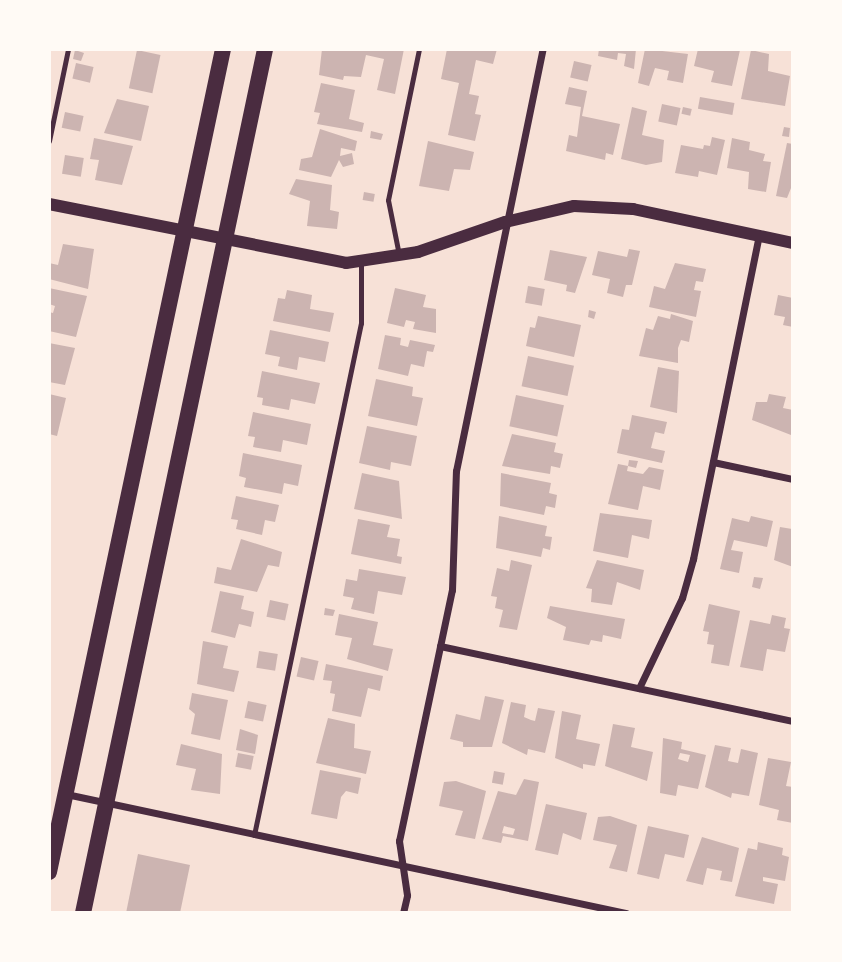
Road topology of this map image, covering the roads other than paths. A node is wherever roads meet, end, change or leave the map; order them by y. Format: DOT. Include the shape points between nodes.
graph roads {
  1 [pos="68,49"];
  2 [pos="223,49"];
  3 [pos="265,49"];
  4 [pos="419,49"];
  5 [pos="543,49"];
  6 [pos="49,141"];
  7 [pos="49,204"];
  8 [pos="505,222"];
  9 [pos="184,233"];
  10 [pos="759,236"];
  11 [pos="225,241"];
  12 [pos="793,243"];
  13 [pos="399,256"];
  14 [pos="361,262"];
  15 [pos="713,462"];
  16 [pos="793,479"];
  17 [pos="440,646"];
  18 [pos="639,688"];
  19 [pos="793,721"];
  20 [pos="65,794"];
  21 [pos="106,803"];
  22 [pos="254,835"];
  23 [pos="402,865"];
  24 [pos="49,872"];
  25 [pos="83,913"];
  26 [pos="403,913"];
  27 [pos="626,913"];
  1 -- 6 [label="lane"];
  2 -- 9 [label="main road"];
  3 -- 11 [label="main road"];
  4 -- 13 [label="lane" via="387,200"];
  5 -- 8 [label="street"];
  7 -- 9 [label="street"];
  8 -- 10 [label="street" via="551,209 611,207"];
  8 -- 13 [label="street"];
  8 -- 17 [label="street" via="456,471 452,590"];
  9 -- 11 [label="street"];
  9 -- 20 [label="main road"];
  10 -- 12 [label="street"];
  10 -- 15 [label="street"];
  11 -- 14 [label="street" via="322,262"];
  11 -- 21 [label="main road"];
  13 -- 14 [label="street"];
  14 -- 22 [label="lane" via="361,323"];
  15 -- 16 [label="street"];
  15 -- 18 [label="street" via="682,598"];
  17 -- 18 [label="street"];
  17 -- 23 [label="street" via="399,841"];
  18 -- 19 [label="street"];
  20 -- 21 [label="street"];
  20 -- 24 [label="main road"];
  21 -- 22 [label="street"];
  21 -- 25 [label="main road"];
  22 -- 23 [label="street"];
  23 -- 26 [label="street" via="407,895"];
  23 -- 27 [label="street"];
}
